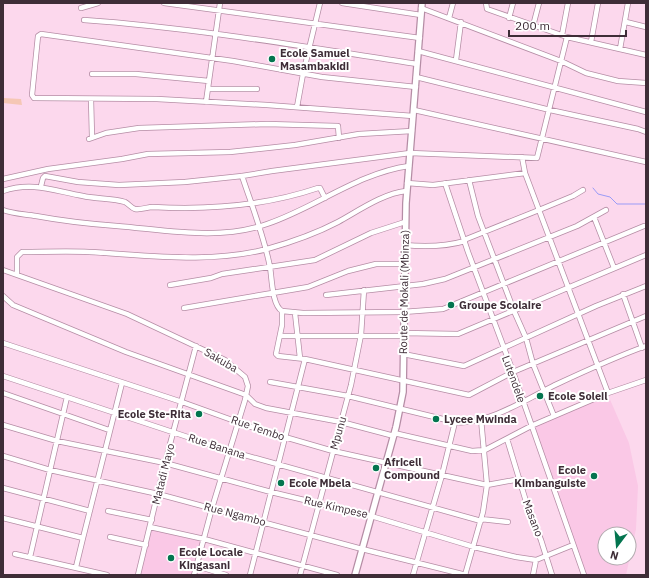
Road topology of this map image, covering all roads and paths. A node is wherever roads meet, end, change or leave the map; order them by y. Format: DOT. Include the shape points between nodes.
graph roads {
  1 [pos="98,3"];
  2 [pos="164,3"];
  3 [pos="220,3"];
  4 [pos="320,3"];
  5 [pos="342,3"];
  6 [pos="453,3"];
  7 [pos="486,3"];
  8 [pos="513,3"];
  9 [pos="539,3"];
  10 [pos="568,3"];
  11 [pos="598,3"];
  12 [pos="628,3"];
  13 [pos="421,6"];
  14 [pos="81,8"];
  15 [pos="219,10"];
  16 [pos="421,15"];
  17 [pos="449,18"];
  18 [pos="509,18"];
  19 [pos="84,20"];
  20 [pos="316,22"];
  21 [pos="461,22"];
  22 [pos="626,22"];
  23 [pos="533,26"];
  24 [pos="646,27"];
  25 [pos="216,33"];
  26 [pos="564,36"];
  27 [pos="420,38"];
  28 [pos="591,42"];
  29 [pos="310,47"];
  30 [pos="620,49"];
  31 [pos="418,51"];
  32 [pos="646,55"];
  33 [pos="212,58"];
  34 [pos="456,60"];
  35 [pos="561,61"];
  36 [pos="417,64"];
  37 [pos="92,74"];
  38 [pos="303,74"];
  39 [pos="416,77"];
  40 [pos="209,81"];
  41 [pos="646,83"];
  42 [pos="416,87"];
  43 [pos="555,87"];
  44 [pos="208,89"];
  45 [pos="258,89"];
  46 [pos="91,98"];
  47 [pos="206,102"];
  48 [pos="297,107"];
  49 [pos="550,110"];
  50 [pos="646,112"];
  51 [pos="414,113"];
  52 [pos="412,131"];
  53 [pos="646,132"];
  54 [pos="339,138"];
  55 [pos="542,139"];
  56 [pos="410,153"];
  57 [pos="522,157"];
  58 [pos="646,162"];
  59 [pos="409,166"];
  60 [pos="525,173"];
  61 [pos="242,176"];
  62 [pos="3,179"];
  63 [pos="469,180"];
  64 [pos="407,183"];
  65 [pos="445,183"];
  66 [pos="41,186"];
  67 [pos="583,190"];
  68 [pos="3,191"];
  69 [pos="406,191"];
  70 [pos="324,198"];
  71 [pos="251,203"];
  72 [pos="3,210"];
  73 [pos="539,210"];
  74 [pos="606,210"];
  75 [pos="594,217"];
  76 [pos="405,222"];
  77 [pos="260,226"];
  78 [pos="644,226"];
  79 [pos="484,232"];
  80 [pos="548,238"];
  81 [pos="464,240"];
  82 [pos="604,243"];
  83 [pos="404,245"];
  84 [pos="266,249"];
  85 [pos="646,255"];
  86 [pos="494,259"];
  87 [pos="558,262"];
  88 [pos="405,264"];
  89 [pos="474,267"];
  90 [pos="270,268"];
  91 [pos="614,268"];
  92 [pos="3,270"];
  93 [pos="17,274"];
  94 [pos="170,285"];
  95 [pos="504,285"];
  96 [pos="404,286"];
  97 [pos="646,286"];
  98 [pos="568,288"];
  99 [pos="364,290"];
  100 [pos="273,292"];
  101 [pos="484,293"];
  102 [pos="624,294"];
  103 [pos="326,295"];
  104 [pos="3,296"];
  105 [pos="184,308"];
  106 [pos="282,311"];
  107 [pos="514,311"];
  108 [pos="364,312"];
  109 [pos="403,312"];
  110 [pos="295,313"];
  111 [pos="577,314"];
  112 [pos="646,316"];
  113 [pos="492,321"];
  114 [pos="633,322"];
  115 [pos="362,335"];
  116 [pos="403,335"];
  117 [pos="281,336"];
  118 [pos="299,336"];
  119 [pos="526,338"];
  120 [pos="588,340"];
  121 [pos="3,343"];
  122 [pos="196,346"];
  123 [pos="644,347"];
  124 [pos="503,349"];
  125 [pos="403,354"];
  126 [pos="303,358"];
  127 [pos="533,364"];
  128 [pos="598,365"];
  129 [pos="354,369"];
  130 [pos="513,372"];
  131 [pos="190,374"];
  132 [pos="3,376"];
  133 [pos="646,380"];
  134 [pos="403,381"];
  135 [pos="270,382"];
  136 [pos="122,383"];
  137 [pos="298,386"];
  138 [pos="544,391"];
  139 [pos="3,393"];
  140 [pos="608,393"];
  141 [pos="246,395"];
  142 [pos="348,396"];
  143 [pos="67,397"];
  144 [pos="522,401"];
  145 [pos="182,402"];
  146 [pos="400,410"];
  147 [pos="63,413"];
  148 [pos="114,414"];
  149 [pos="291,414"];
  150 [pos="554,416"];
  151 [pos="481,419"];
  152 [pos="238,422"];
  153 [pos="341,422"];
  154 [pos="455,422"];
  155 [pos="3,425"];
  156 [pos="531,426"];
  157 [pos="109,430"];
  158 [pos="174,432"];
  159 [pos="394,435"];
  160 [pos="285,438"];
  161 [pos="507,439"];
  162 [pos="57,441"];
  163 [pos="450,447"];
  164 [pos="485,450"];
  165 [pos="104,451"];
  166 [pos="230,451"];
  167 [pos="333,451"];
  168 [pos="3,456"];
  169 [pos="165,463"];
  170 [pos="386,464"];
  171 [pos="279,465"];
  172 [pos="50,470"];
  173 [pos="442,475"];
  174 [pos="221,478"];
  175 [pos="325,478"];
  176 [pos="520,479"];
  177 [pos="97,481"];
  178 [pos="488,485"];
  179 [pos="3,488"];
  180 [pos="379,491"];
  181 [pos="271,492"];
  182 [pos="158,494"];
  183 [pos="43,499"];
  184 [pos="318,503"];
  185 [pos="434,507"];
  186 [pos="212,508"];
  187 [pos="90,511"];
  188 [pos="108,511"];
  189 [pos="372,516"];
  190 [pos="3,518"];
  191 [pos="152,520"];
  192 [pos="481,520"];
  193 [pos="263,522"];
  194 [pos="508,522"];
  195 [pos="37,526"];
  196 [pos="150,527"];
  197 [pos="426,533"];
  198 [pos="311,534"];
  199 [pos="110,537"];
  200 [pos="83,538"];
  201 [pos="204,539"];
  202 [pos="146,545"];
  203 [pos="573,545"];
  204 [pos="474,547"];
  205 [pos="362,549"];
  206 [pos="255,553"];
  207 [pos="14,554"];
  208 [pos="547,556"];
  209 [pos="30,557"];
  210 [pos="536,560"];
  211 [pos="417,563"];
  212 [pos="302,565"];
  213 [pos="197,566"];
  214 [pos="76,567"];
  215 [pos="107,575"];
  216 [pos="138,575"];
  217 [pos="194,575"];
  218 [pos="226,575"];
  219 [pos="250,575"];
  220 [pos="300,575"];
  221 [pos="337,575"];
  222 [pos="355,575"];
  223 [pos="413,575"];
  224 [pos="466,575"];
  225 [pos="533,575"];
  226 [pos="552,575"];
  227 [pos="584,575"];
  1 -- 14 [label="street"];
  2 -- 15 [label="street"];
  3 -- 15 [label="street"];
  4 -- 20 [label="street"];
  5 -- 16 [label="street"];
  6 -- 17 [label="street"];
  7 -- 18 [label="street" via="487,9"];
  8 -- 18 [label="street"];
  9 -- 23 [label="street"];
  10 -- 26 [label="street"];
  11 -- 28 [label="street"];
  12 -- 22 [label="street"];
  13 -- 16 [label="street, Route de Mokali (Mbinza)"];
  13 -- 17 [label="street"];
  15 -- 20 [label="street"];
  15 -- 25 [label="street"];
  16 -- 27 [label="street, Route de Mokali (Mbinza)"];
  17 -- 21 [label="street"];
  18 -- 23 [label="street"];
  19 -- 25 [label="street"];
  20 -- 27 [label="street"];
  20 -- 29 [label="street"];
  21 -- 34 [label="street"];
  21 -- 35 [label="street"];
  22 -- 24 [label="street"];
  22 -- 30 [label="street"];
  23 -- 26 [label="street"];
  25 -- 29 [label="street"];
  25 -- 33 [label="street"];
  26 -- 28 [label="street"];
  26 -- 35 [label="street"];
  27 -- 31 [label="street, Route de Mokali (Mbinza)"];
  28 -- 30 [label="street"];
  29 -- 36 [label="street"];
  29 -- 38 [label="street"];
  30 -- 32 [label="street"];
  31 -- 34 [label="street"];
  31 -- 36 [label="street, Route de Mokali (Mbinza)"];
  33 -- 38 [label="street"];
  33 -- 40 [label="street"];
  33 -- 46 [label="street" via="78,38 39,35 32,96"];
  34 -- 43 [label="street"];
  35 -- 41 [label="street" via="601,77"];
  35 -- 43 [label="street"];
  36 -- 39 [label="street, Route de Mokali (Mbinza)"];
  37 -- 40 [label="street" via="136,74"];
  38 -- 42 [label="street"];
  38 -- 48 [label="street"];
  39 -- 42 [label="street, Route de Mokali (Mbinza)"];
  39 -- 49 [label="street"];
  40 -- 44 [label="street"];
  42 -- 51 [label="street, Route de Mokali (Mbinza)"];
  43 -- 49 [label="street"];
  43 -- 50 [label="street"];
  44 -- 45 [label="street"];
  44 -- 47 [label="street"];
  46 -- 47 [label="street"];
  46 -- 54 [label="street" via="91,138 139,128 267,124 338,126"];
  47 -- 48 [label="street"];
  48 -- 51 [label="street"];
  49 -- 53 [label="street"];
  49 -- 55 [label="street"];
  51 -- 52 [label="street, Route de Mokali (Mbinza)"];
  51 -- 55 [label="street"];
  52 -- 54 [label="street" via="380,132"];
  52 -- 56 [label="street, Route de Mokali (Mbinza)"];
  54 -- 62 [label="street" via="230,152 148,154 48,169"];
  55 -- 57 [label="street" via="537,158"];
  55 -- 58 [label="street"];
  56 -- 57 [label="street"];
  56 -- 59 [label="street, Route de Mokali (Mbinza)"];
  56 -- 61 [label="street"];
  57 -- 60 [label="street"];
  59 -- 64 [label="street, Route de Mokali (Mbinza)"];
  59 -- 70 [label="street" via="390,169"];
  60 -- 63 [label="street"];
  60 -- 73 [label="street"];
  61 -- 66 [label="street" via="119,185 45,176"];
  61 -- 71 [label="street"];
  63 -- 65 [label="street"];
  63 -- 79 [label="street"];
  64 -- 65 [label="street"];
  64 -- 69 [label="street, Route de Mokali (Mbinza)"];
  65 -- 81 [label="street, Lutendele"];
  66 -- 68 [label="street" via="18,187"];
  66 -- 71 [label="street" via="125,202 135,208 230,207"];
  67 -- 73 [label="street"];
  69 -- 76 [label="street, Route de Mokali (Mbinza)"];
  69 -- 84 [label="street" via="365,206 310,235"];
  70 -- 71 [label="street" via="318,188"];
  70 -- 77 [label="street" via="297,213"];
  71 -- 77 [label="street"];
  72 -- 77 [label="street" via="85,224 167,231 215,233 243,231"];
  73 -- 79 [label="street"];
  73 -- 80 [label="street"];
  74 -- 75 [label="street"];
  75 -- 80 [label="street"];
  75 -- 82 [label="street"];
  76 -- 83 [label="street, Route de Mokali (Mbinza)"];
  76 -- 90 [label="street" via="371,233 315,260"];
  77 -- 84 [label="street"];
  78 -- 82 [label="street"];
  79 -- 81 [label="street"];
  79 -- 86 [label="street"];
  80 -- 86 [label="street"];
  80 -- 87 [label="street"];
  81 -- 83 [label="street" via="452,245 431,247"];
  81 -- 89 [label="street, Lutendele"];
  82 -- 87 [label="street"];
  82 -- 91 [label="street"];
  83 -- 88 [label="street, Route de Mokali (Mbinza)"];
  84 -- 90 [label="street"];
  84 -- 93 [label="street" via="201,256 22,252 17,257"];
  85 -- 91 [label="street"];
  86 -- 89 [label="street"];
  86 -- 95 [label="street"];
  87 -- 95 [label="street"];
  87 -- 98 [label="street"];
  88 -- 96 [label="street, Route de Mokali (Mbinza)"];
  88 -- 100 [label="street" via="376,264 348,271 308,287"];
  89 -- 96 [label="street" via="445,279"];
  89 -- 101 [label="street, Lutendele"];
  90 -- 94 [label="street" via="222,274"];
  90 -- 100 [label="street"];
  91 -- 98 [label="street"];
  92 -- 93 [label="street, Sakuba"];
  93 -- 122 [label="street, Sakuba" via="127,314"];
  95 -- 101 [label="street"];
  95 -- 107 [label="street"];
  96 -- 99 [label="street"];
  96 -- 109 [label="street, Route de Mokali (Mbinza)"];
  97 -- 102 [label="street"];
  98 -- 107 [label="street"];
  98 -- 111 [label="street"];
  99 -- 103 [label="street"];
  99 -- 108 [label="street, Mpunu"];
  100 -- 105 [label="street"];
  100 -- 106 [label="street" via="277,307"];
  101 -- 109 [label="street" via="443,309"];
  101 -- 113 [label="street, Lutendele"];
  102 -- 111 [label="street"];
  102 -- 114 [label="street"];
  104 -- 131 [label="street" via="13,306 126,352"];
  106 -- 110 [label="street"];
  106 -- 117 [label="street"];
  107 -- 113 [label="street"];
  107 -- 119 [label="street"];
  108 -- 109 [label="street"];
  108 -- 110 [label="street"];
  108 -- 115 [label="street, Mpunu"];
  109 -- 116 [label="street, Route de Mokali (Mbinza)"];
  110 -- 118 [label="street"];
  111 -- 119 [label="street"];
  111 -- 120 [label="street"];
  112 -- 114 [label="street"];
  113 -- 116 [label="street" via="458,334"];
  113 -- 124 [label="street, Lutendele"];
  114 -- 120 [label="street"];
  114 -- 123 [label="street"];
  115 -- 116 [label="street"];
  115 -- 118 [label="street"];
  115 -- 129 [label="street, Mpunu"];
  116 -- 125 [label="street, Route de Mokali (Mbinza)"];
  117 -- 118 [label="street"];
  117 -- 126 [label="street" via="276,355"];
  118 -- 126 [label="street"];
  119 -- 124 [label="street"];
  119 -- 127 [label="street"];
  120 -- 127 [label="street"];
  120 -- 128 [label="street"];
  121 -- 136 [label="street, Rue Tembo"];
  122 -- 131 [label="street, Matadi Mayo"];
  122 -- 141 [label="street, Sakuba" via="225,360 240,371 248,385"];
  123 -- 128 [label="street"];
  124 -- 125 [label="street" via="464,366"];
  124 -- 130 [label="street, Lutendele"];
  125 -- 134 [label="street, Route de Mokali (Mbinza)"];
  126 -- 129 [label="street"];
  126 -- 137 [label="street"];
  127 -- 130 [label="street"];
  127 -- 138 [label="street"];
  128 -- 138 [label="street"];
  128 -- 140 [label="street"];
  129 -- 134 [label="street"];
  129 -- 142 [label="street, Mpunu"];
  130 -- 134 [label="street" via="469,395"];
  130 -- 144 [label="street, Lutendele"];
  131 -- 141 [label="street"];
  131 -- 145 [label="street, Matadi Mayo"];
  132 -- 143 [label="street, Rue Banana"];
  133 -- 140 [label="street"];
  134 -- 146 [label="street, Route de Mokali (Mbinza)"];
  135 -- 137 [label="street"];
  136 -- 145 [label="street, Rue Tembo"];
  136 -- 148 [label="street"];
  137 -- 142 [label="street"];
  137 -- 149 [label="street"];
  138 -- 144 [label="street"];
  138 -- 150 [label="street"];
  139 -- 147 [label="street"];
  140 -- 150 [label="street"];
  141 -- 149 [label="street" via="255,404"];
  141 -- 152 [label="street, Sakuba"];
  142 -- 146 [label="street"];
  142 -- 153 [label="street, Mpunu"];
  143 -- 147 [label="street"];
  143 -- 148 [label="street, Rue Banana"];
  144 -- 151 [label="street"];
  144 -- 156 [label="street, Lutendele"];
  145 -- 152 [label="street, Rue Tembo"];
  145 -- 158 [label="street, Matadi Mayo"];
  146 -- 154 [label="street"];
  146 -- 159 [label="street, Route de Mokali (Mbinza)"];
  147 -- 157 [label="street"];
  147 -- 162 [label="street"];
  148 -- 157 [label="street"];
  148 -- 158 [label="street, Rue Banana"];
  149 -- 153 [label="street"];
  149 -- 160 [label="street"];
  150 -- 156 [label="street"];
  151 -- 154 [label="street"];
  151 -- 164 [label="street"];
  152 -- 160 [label="street, Rue Tembo"];
  152 -- 166 [label="street, Sakuba"];
  153 -- 159 [label="street"];
  153 -- 167 [label="street, Mpunu"];
  154 -- 163 [label="street"];
  155 -- 162 [label="street, Rue Kimpese"];
  156 -- 161 [label="street"];
  156 -- 203 [label="street, Lutendele"];
  157 -- 165 [label="street"];
  158 -- 166 [label="street, Rue Banana"];
  158 -- 169 [label="street, Matadi Mayo"];
  159 -- 163 [label="street"];
  159 -- 170 [label="street, Route de Mokali (Mbinza)"];
  160 -- 167 [label="street, Rue Tembo"];
  160 -- 171 [label="street"];
  161 -- 164 [label="street"];
  161 -- 176 [label="street, Masano"];
  162 -- 165 [label="street, Rue Kimpese"];
  162 -- 172 [label="street"];
  163 -- 164 [label="street" via="472,451"];
  163 -- 173 [label="street"];
  164 -- 178 [label="street"];
  165 -- 169 [label="street, Rue Kimpese"];
  165 -- 177 [label="street"];
  166 -- 171 [label="street, Rue Banana"];
  166 -- 174 [label="street, Sakuba"];
  167 -- 170 [label="street, Rue Tembo"];
  167 -- 175 [label="street, Mpunu"];
  168 -- 172 [label="street, Rue Ngambo"];
  169 -- 174 [label="street, Rue Kimpese"];
  169 -- 182 [label="street, Matadi Mayo"];
  170 -- 173 [label="street, Rue Tembo"];
  170 -- 180 [label="street, Route de Mokali (Mbinza)"];
  171 -- 175 [label="street, Rue Banana"];
  171 -- 181 [label="street"];
  172 -- 177 [label="street, Rue Ngambo"];
  172 -- 183 [label="street"];
  173 -- 178 [label="street, Rue Tembo"];
  173 -- 185 [label="street"];
  174 -- 181 [label="street, Rue Kimpese"];
  174 -- 186 [label="street, Sakuba"];
  175 -- 180 [label="street, Rue Banana"];
  175 -- 184 [label="street, Mpunu"];
  176 -- 178 [label="street, Rue Tembo"];
  176 -- 208 [label="street, Masano" via="528,508"];
  177 -- 182 [label="street, Rue Ngambo"];
  177 -- 187 [label="street"];
  178 -- 192 [label="street"];
  179 -- 183 [label="street"];
  180 -- 185 [label="street, Rue Banana"];
  180 -- 189 [label="street, Route de Mokali (Mbinza)"];
  181 -- 184 [label="street, Rue Kimpese"];
  181 -- 193 [label="street"];
  182 -- 186 [label="street, Rue Ngambo"];
  182 -- 191 [label="street, Matadi Mayo"];
  183 -- 187 [label="street"];
  183 -- 195 [label="street"];
  184 -- 189 [label="street, Rue Kimpese"];
  184 -- 198 [label="street, Mpunu"];
  185 -- 192 [label="street, Rue Banana"];
  185 -- 197 [label="street"];
  186 -- 193 [label="street, Rue Ngambo"];
  186 -- 201 [label="street, Sakuba"];
  187 -- 200 [label="street"];
  188 -- 191 [label="street"];
  189 -- 197 [label="street, Rue Kimpese"];
  189 -- 205 [label="street, Route de Mokali (Mbinza)"];
  190 -- 195 [label="street"];
  191 -- 196 [label="street, Matadi Mayo"];
  192 -- 194 [label="street, Rue Banana"];
  192 -- 204 [label="street"];
  193 -- 198 [label="street, Rue Ngambo"];
  193 -- 206 [label="street"];
  195 -- 200 [label="street"];
  195 -- 209 [label="street"];
  196 -- 201 [label="street"];
  196 -- 202 [label="street, Matadi Mayo"];
  197 -- 204 [label="street, Rue Kimpese"];
  197 -- 211 [label="street"];
  198 -- 205 [label="street, Rue Ngambo"];
  198 -- 212 [label="street, Mpunu"];
  199 -- 202 [label="street"];
  200 -- 214 [label="street"];
  201 -- 206 [label="street"];
  201 -- 213 [label="street, Sakuba"];
  202 -- 216 [label="street, Matadi Mayo"];
  203 -- 208 [label="street, Rue Kimpese"];
  203 -- 227 [label="street, Lutendele"];
  204 -- 210 [label="street, Rue Kimpese"];
  204 -- 224 [label="street"];
  205 -- 211 [label="street, Rue Ngambo"];
  205 -- 222 [label="street, Route de Mokali (Mbinza)"];
  206 -- 212 [label="street"];
  206 -- 219 [label="street"];
  207 -- 209 [label="street"];
  208 -- 210 [label="street, Rue Kimpese"];
  208 -- 226 [label="street, Masano"];
  209 -- 214 [label="street"];
  210 -- 225 [label="street"];
  211 -- 223 [label="street"];
  211 -- 224 [label="street, Rue Ngambo"];
  212 -- 220 [label="street, Mpunu"];
  212 -- 221 [label="street"];
  213 -- 217 [label="street, Sakuba"];
  213 -- 218 [label="street"];
  214 -- 215 [label="street"];
}
